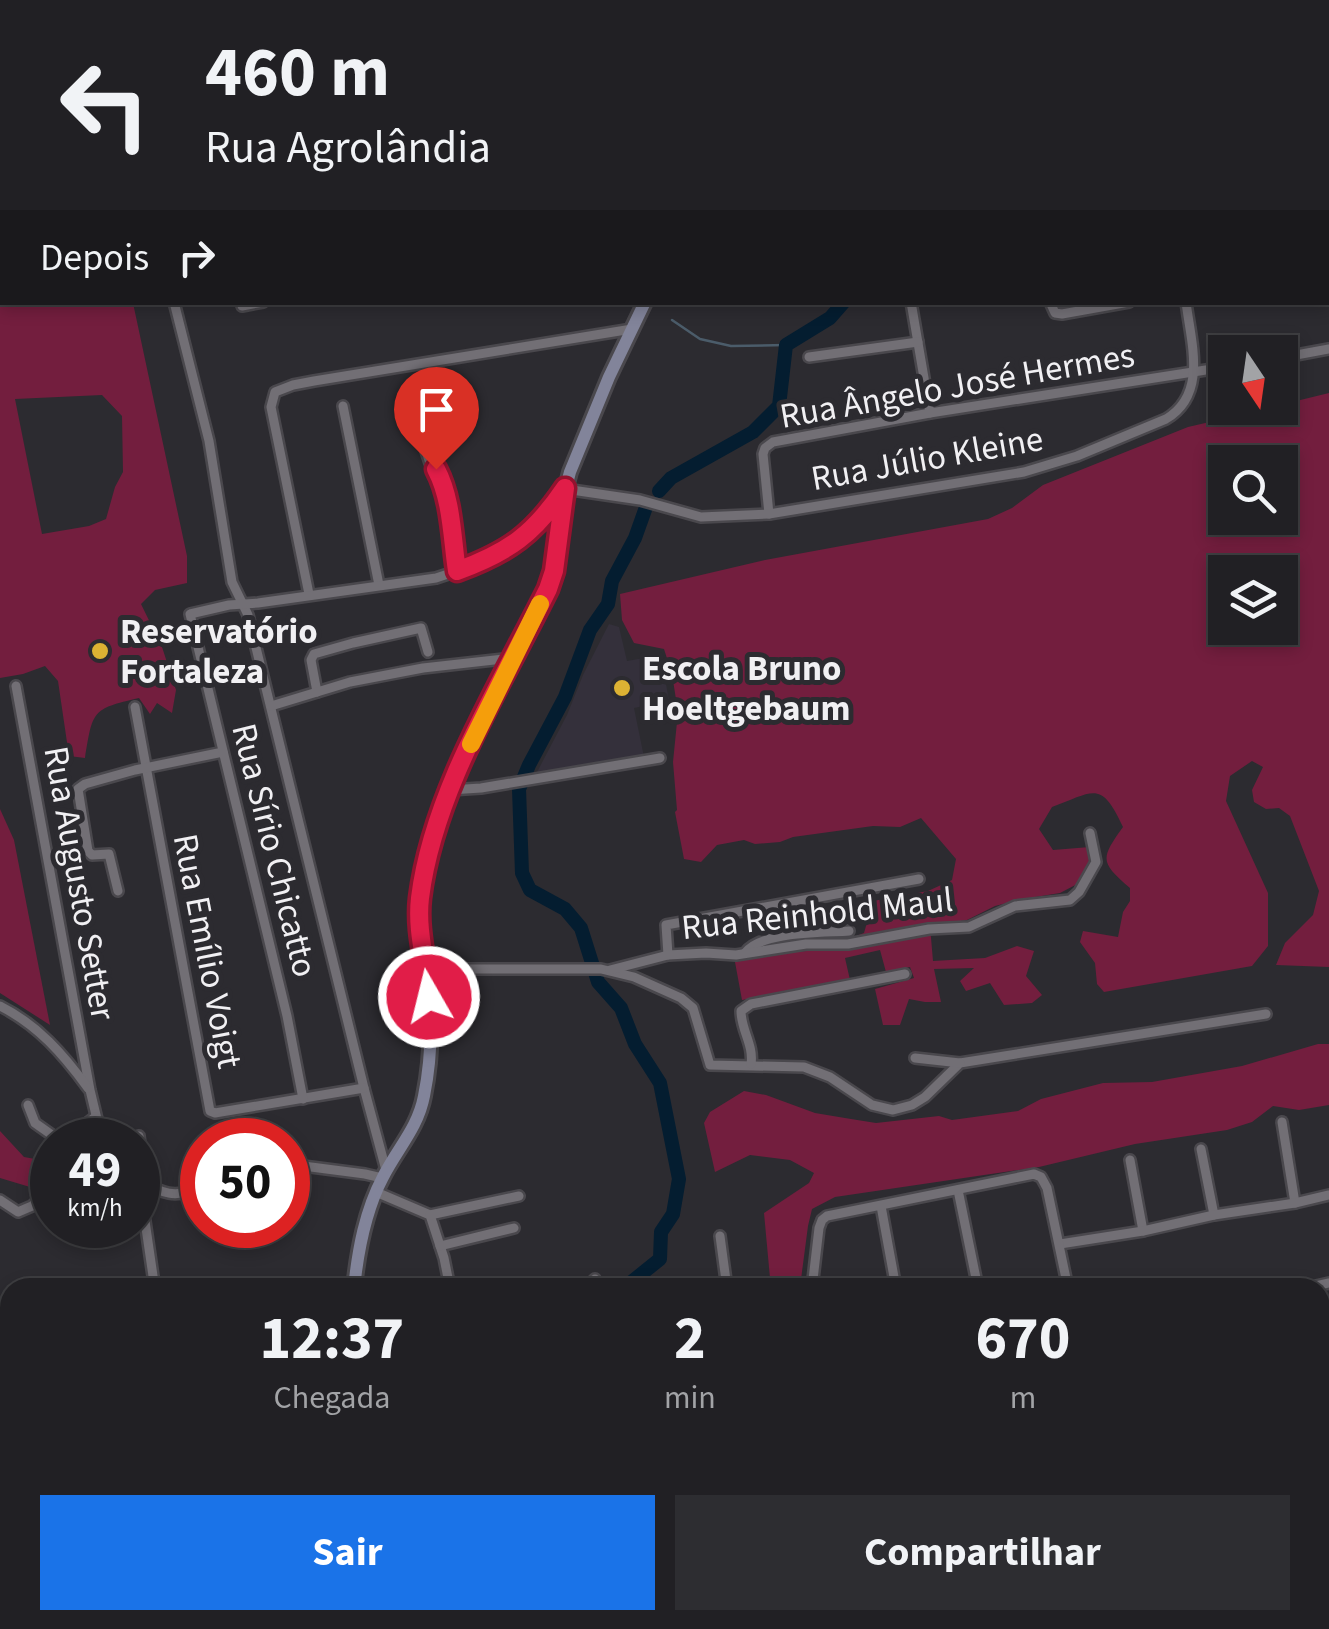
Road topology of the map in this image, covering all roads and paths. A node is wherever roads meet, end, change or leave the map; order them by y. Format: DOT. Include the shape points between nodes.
graph roads {
  1 [pos="175,305"];
  2 [pos="247,305"];
  3 [pos="644,305"];
  4 [pos="912,305"];
  5 [pos="1051,305"];
  6 [pos="1115,305"];
  7 [pos="1186,305"];
  8 [pos="242,306"];
  9 [pos="632,329"];
  10 [pos="918,342"];
  11 [pos="1329,349"];
  12 [pos="1298,355"];
  13 [pos="809,358"];
  14 [pos="1208,370"];
  15 [pos="1194,372"];
  16 [pos="343,406"];
  17 [pos="930,413"];
  18 [pos="416,422"];
  19 [pos="565,488"];
  20 [pos="769,514"];
  21 [pos="457,571"];
  22 [pos="379,585"];
  23 [pos="309,594"];
  24 [pos="242,603"];
  25 [pos="428,652"];
  26 [pos="512,658"];
  27 [pos="16,686"];
  28 [pos="317,692"];
  29 [pos="134,706"];
  30 [pos="271,706"];
  31 [pos="223,752"];
  32 [pos="660,758"];
  33 [pos="145,768"];
  34 [pos="450,790"];
  35 [pos="1090,833"];
  36 [pos="919,879"];
  37 [pos="118,891"];
  38 [pos="850,931"];
  39 [pos="745,953"];
  40 [pos="668,955"];
  41 [pos="426,968"];
  42 [pos="605,969"];
  43 [pos="905,974"];
  44 [pos="0,1006"];
  45 [pos="1266,1014"];
  46 [pos="915,1058"];
  47 [pos="960,1063"];
  48 [pos="751,1064"];
  49 [pos="364,1088"];
  50 [pos="90,1090"];
  51 [pos="302,1099"];
  52 [pos="28,1105"];
  53 [pos="34,1118"];
  54 [pos="96,1118"];
  55 [pos="1282,1122"];
  56 [pos="1201,1149"];
  57 [pos="1130,1160"];
  58 [pos="310,1167"];
  59 [pos="381,1180"];
  60 [pos="958,1190"];
  61 [pos="519,1196"];
  62 [pos="1329,1196"];
  63 [pos="0,1200"];
  64 [pos="1295,1203"];
  65 [pos="880,1206"];
  66 [pos="30,1207"];
  67 [pos="1214,1214"];
  68 [pos="430,1215"];
  69 [pos="514,1228"];
  70 [pos="1143,1230"];
  71 [pos="720,1236"];
  72 [pos="1060,1244"];
  73 [pos="440,1246"];
  74 [pos="149,1248"];
  75 [pos="153,1276"];
  76 [pos="356,1278"];
  77 [pos="448,1278"];
  78 [pos="726,1278"];
  79 [pos="813,1278"];
  80 [pos="894,1278"];
  81 [pos="976,1278"];
  82 [pos="1066,1278"];
  1 -- 24 [label="street" via="208,441 232,582"];
  2 -- 8 [label="street"];
  3 -- 9 [label="main road"];
  4 -- 10 [label="street"];
  5 -- 6 [label="street" via="1062,314"];
  7 -- 15 [label="street"];
  9 -- 19 [label="main road"];
  9 -- 23 [label="street" via="275,392 271,407"];
  10 -- 13 [label="street"];
  10 -- 17 [label="street"];
  11 -- 12 [label="street"];
  14 -- 15 [label="street, Rua Ângelo José Hermes"];
  15 -- 17 [label="street, Rua Ângelo José Hermes"];
  15 -- 20 [label="street, Rua Júlio Kleine" via="1177,413 1077,456 1024,472"];
  16 -- 22 [label="street"];
  17 -- 20 [label="street, Rua Ângelo José Hermes" via="773,442 763,454"];
  18 -- 21 [label="street" via="441,479"];
  19 -- 20 [label="street, Rua Júlio Kleine" via="701,517"];
  19 -- 21 [label="street" via="514,545"];
  19 -- 26 [label="main road" via="554,571"];
  21 -- 22 [label="street"];
  22 -- 23 [label="street"];
  23 -- 24 [label="street"];
  24 -- 30 [label="street"];
  24 -- 31 [label="street, Rua Sírio Chicatto" via="190,614"];
  25 -- 28 [label="street" via="422,628 314,654"];
  26 -- 28 [label="street" via="423,668"];
  26 -- 34 [label="main road"];
  27 -- 50 [label="street, Rua Augusto Setter"];
  28 -- 30 [label="street"];
  29 -- 33 [label="street, Rua Emílio Voigt"];
  30 -- 49 [label="street"];
  31 -- 33 [label="street"];
  31 -- 51 [label="street, Rua Sírio Chicatto"];
  32 -- 34 [label="street"];
  33 -- 37 [label="street" via="78,789 88,851 109,854"];
  33 -- 51 [label="street, Rua Emílio Voigt" via="210,1111"];
  34 -- 41 [label="main road" via="420,898"];
  35 -- 39 [label="street, Rua Reinhold Maul" via="1096,862 1070,900 1015,906 969,927"];
  36 -- 40 [label="street" via="666,926"];
  38 -- 39 [label="street" via="777,938"];
  39 -- 40 [label="street, Rua Reinhold Maul"];
  40 -- 42 [label="street, Rua Reinhold Maul"];
  41 -- 42 [label="street"];
  41 -- 59 [label="main road" via="430,1023 423,1102"];
  42 -- 48 [label="street" via="688,1002 710,1065"];
  43 -- 48 [label="street" via="752,1004 741,1011"];
  44 -- 50 [label="street" via="42,1033"];
  45 -- 47 [label="street"];
  46 -- 47 [label="street"];
  47 -- 48 [label="street" via="925,1097 892,1110 804,1067"];
  49 -- 51 [label="street, Rua Emílio Voigt"];
  49 -- 59 [label="street"];
  50 -- 54 [label="street, Rua Augusto Setter"];
  52 -- 53 [label="street"];
  55 -- 64 [label="street"];
  56 -- 67 [label="street"];
  57 -- 70 [label="street"];
  58 -- 59 [label="street"];
  59 -- 68 [label="street"];
  59 -- 76 [label="main road"];
  60 -- 65 [label="street"];
  60 -- 72 [label="street" via="1041,1177"];
  60 -- 81 [label="street"];
  61 -- 68 [label="street"];
  62 -- 64 [label="street"];
  63 -- 66 [label="street" via="18,1212"];
  64 -- 67 [label="street"];
  65 -- 79 [label="street" via="822,1220"];
  65 -- 80 [label="street"];
  67 -- 70 [label="street"];
  68 -- 73 [label="street"];
  69 -- 73 [label="street"];
  70 -- 72 [label="street"];
  71 -- 78 [label="street"];
  72 -- 82 [label="street"];
  73 -- 77 [label="street"];
  74 -- 75 [label="street"];
}
